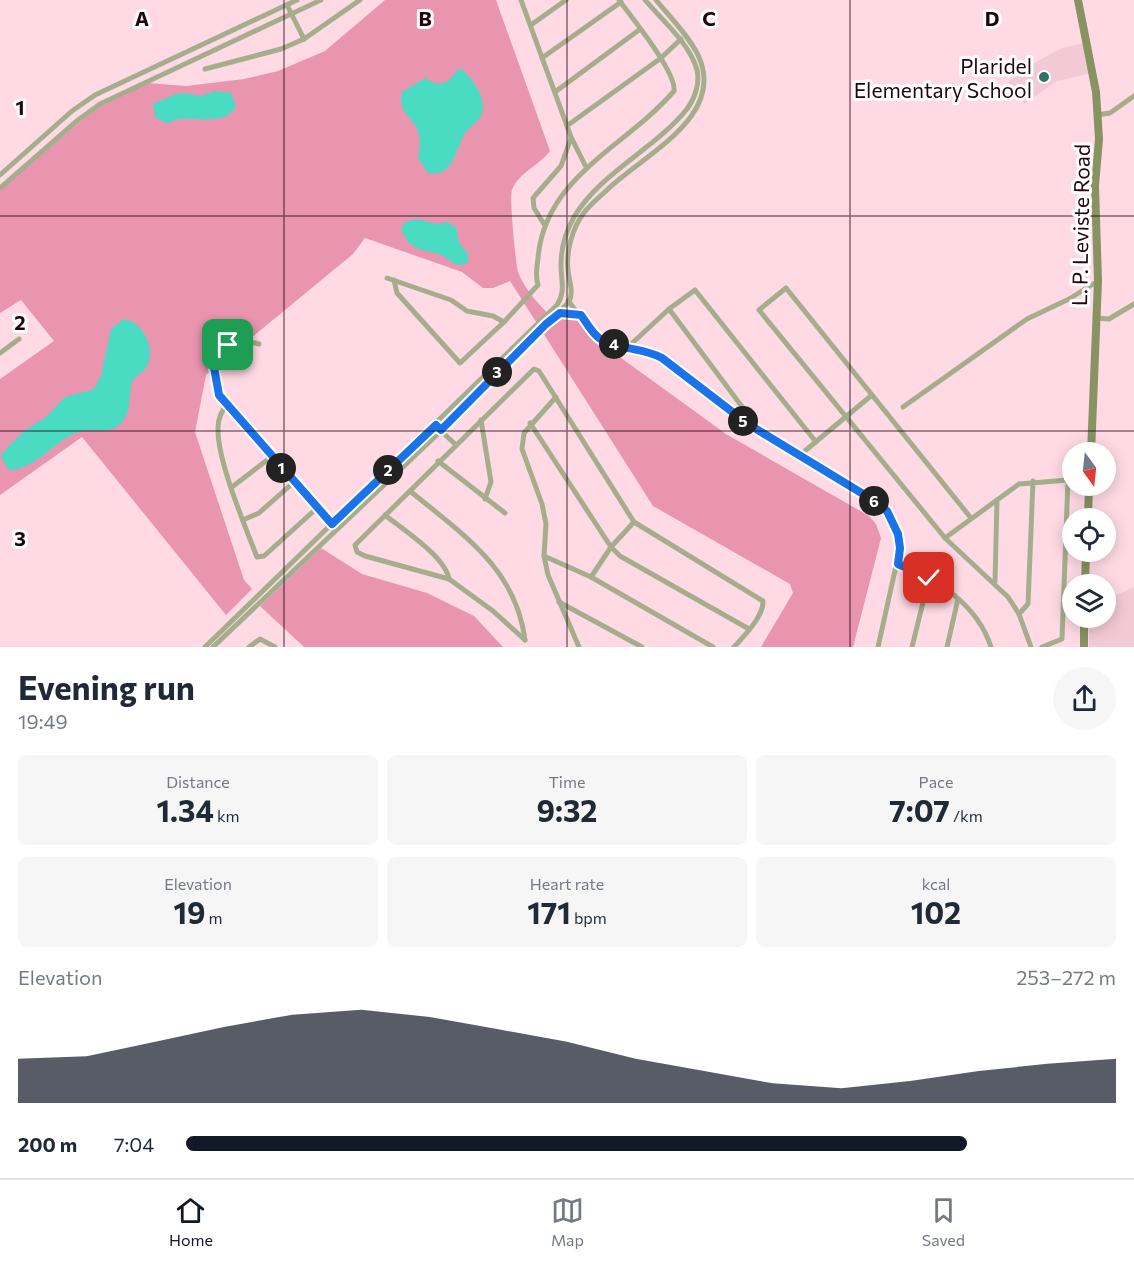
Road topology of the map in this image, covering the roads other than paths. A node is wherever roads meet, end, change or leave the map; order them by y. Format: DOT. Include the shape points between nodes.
graph roads {
  1 [pos="297,0"];
  2 [pos="321,0"];
  3 [pos="360,0"];
  4 [pos="521,0"];
  5 [pos="566,0"];
  6 [pos="645,0"];
  7 [pos="656,0"];
  8 [pos="1078,0"];
  9 [pos="620,1"];
  10 [pos="287,5"];
  11 [pos="292,13"];
  12 [pos="531,25"];
  13 [pos="639,30"];
  14 [pos="685,36"];
  15 [pos="304,39"];
  16 [pos="680,41"];
  17 [pos="542,58"];
  18 [pos="661,58"];
  19 [pos="204,69"];
  20 [pos="555,92"];
  21 [pos="1134,96"];
  22 [pos="1097,115"];
  23 [pos="568,125"];
  24 [pos="572,137"];
  25 [pos="586,167"];
  26 [pos="0,175"];
  27 [pos="0,188"];
  28 [pos="544,224"];
  29 [pos="387,278"];
  30 [pos="394,280"];
  31 [pos="1098,281"];
  32 [pos="562,297"];
  33 [pos="569,302"];
  34 [pos="1134,304"];
  35 [pos="669,309"];
  36 [pos="560,313"];
  37 [pos="581,315"];
  38 [pos="1096,318"];
  39 [pos="504,322"];
  40 [pos="19,339"];
  41 [pos="259,344"];
  42 [pos="628,347"];
  43 [pos="0,353"];
  44 [pos="872,396"];
  45 [pos="556,397"];
  46 [pos="228,403"];
  47 [pos="903,407"];
  48 [pos="846,418"];
  49 [pos="481,420"];
  50 [pos="530,423"];
  51 [pos="748,424"];
  52 [pos="436,425"];
  53 [pos="441,430"];
  54 [pos="816,442"];
  55 [pos="1091,442"];
  56 [pos="455,444"];
  57 [pos="800,455"];
  58 [pos="271,457"];
  59 [pos="438,461"];
  60 [pos="1033,481"];
  61 [pos="294,482"];
  62 [pos="232,487"];
  63 [pos="410,491"];
  64 [pos="484,499"];
  65 [pos="997,500"];
  66 [pos="316,509"];
  67 [pos="505,513"];
  68 [pos="385,515"];
  69 [pos="971,518"];
  70 [pos="243,520"];
  71 [pos="634,522"];
  72 [pos="332,524"];
  73 [pos="337,529"];
  74 [pos="945,538"];
  75 [pos="611,548"];
  76 [pos="544,556"];
  77 [pos="898,564"];
  78 [pos="1064,574"];
  79 [pos="591,577"];
  80 [pos="929,578"];
  81 [pos="449,579"];
  82 [pos="995,582"];
  83 [pos="958,599"];
  84 [pos="558,602"];
  85 [pos="1019,614"];
  86 [pos="1062,628"];
  87 [pos="1084,628"];
  88 [pos="749,629"];
  89 [pos="205,647"];
  90 [pos="213,647"];
  91 [pos="249,647"];
  92 [pos="275,647"];
  93 [pos="579,647"];
  94 [pos="642,647"];
  95 [pos="713,647"];
  96 [pos="734,647"];
  97 [pos="878,647"];
  98 [pos="912,647"];
  99 [pos="947,647"];
  100 [pos="991,647"];
  101 [pos="1031,647"];
  102 [pos="1042,647"];
  103 [pos="1084,647"];
  1 -- 10 [label="street"];
  2 -- 11 [label="street"];
  3 -- 15 [label="street"];
  4 -- 12 [label="street"];
  5 -- 12 [label="street"];
  6 -- 16 [label="street"];
  7 -- 14 [label="street"];
  8 -- 22 [label="main road, L. P. Leviste Road"];
  9 -- 13 [label="street"];
  9 -- 17 [label="street"];
  10 -- 11 [label="street"];
  10 -- 26 [label="street" via="95,95"];
  11 -- 15 [label="street"];
  11 -- 27 [label="street" via="100,105"];
  12 -- 17 [label="street"];
  13 -- 18 [label="street"];
  13 -- 20 [label="street"];
  14 -- 16 [label="street"];
  14 -- 33 [label="street" via="702,69 705,86 701,100 692,117 666,142 584,212 569,250"];
  15 -- 19 [label="street"];
  16 -- 18 [label="street"];
  16 -- 32 [label="street" via="697,70 694,98 686,110 591,195 574,217 562,254"];
  17 -- 20 [label="street"];
  18 -- 23 [label="street"];
  18 -- 25 [label="street" via="675,83 674,92"];
  20 -- 23 [label="street"];
  21 -- 22 [label="street" via="1110,113"];
  22 -- 31 [label="main road, L. P. Leviste Road"];
  23 -- 24 [label="street"];
  24 -- 25 [label="street"];
  24 -- 28 [label="street" via="561,166 533,198"];
  25 -- 28 [label="street" via="557,200"];
  28 -- 39 [label="street" via="538,285"];
  29 -- 30 [label="street"];
  30 -- 39 [label="street"];
  30 -- 39 [label="street" via="397,293 460,363"];
  31 -- 38 [label="main road, L. P. Leviste Road"];
  31 -- 47 [label="street" via="1027,319"];
  32 -- 33 [label="street"];
  32 -- 52 [label="street"];
  33 -- 36 [label="street"];
  33 -- 37 [label="street"];
  34 -- 38 [label="street" via="1109,319"];
  35 -- 42 [label="street"];
  35 -- 51 [label="street" via="746,412"];
  35 -- 54 [label="street" via="695,290"];
  36 -- 37 [label="street"];
  36 -- 53 [label="street"];
  37 -- 42 [label="street" via="598,338"];
  38 -- 55 [label="main road, L. P. Leviste Road"];
  40 -- 43 [label="street"];
  41 -- 46 [label="street" via="235,340 213,362 216,390"];
  42 -- 51 [label="street" via="662,358"];
  44 -- 48 [label="street"];
  44 -- 48 [label="street" via="786,288 759,310"];
  44 -- 69 [label="street"];
  45 -- 49 [label="street" via="539,371 532,370"];
  45 -- 50 [label="street"];
  45 -- 71 [label="street"];
  46 -- 58 [label="street"];
  46 -- 62 [label="street" via="222,410 218,430"];
  48 -- 54 [label="street"];
  48 -- 74 [label="street"];
  49 -- 56 [label="street"];
  49 -- 64 [label="street" via="491,482"];
  50 -- 75 [label="street"];
  50 -- 76 [label="street" via="522,449 542,504 546,524"];
  51 -- 57 [label="street"];
  52 -- 53 [label="street"];
  52 -- 72 [label="street"];
  53 -- 56 [label="street"];
  53 -- 73 [label="street"];
  54 -- 57 [label="street"];
  56 -- 59 [label="street"];
  57 -- 77 [label="street" via="887,511 898,534"];
  58 -- 61 [label="street"];
  58 -- 62 [label="street"];
  59 -- 63 [label="street"];
  59 -- 64 [label="street"];
  60 -- 65 [label="street" via="1019,484"];
  60 -- 78 [label="street" via="1068,480"];
  60 -- 85 [label="street" via="1028,604"];
  61 -- 66 [label="street"];
  61 -- 70 [label="street" via="259,513"];
  62 -- 70 [label="street"];
  63 -- 68 [label="street"];
  63 -- 81 [label="street" via="485,554 514,596 525,640"];
  64 -- 67 [label="street"];
  65 -- 69 [label="street"];
  65 -- 82 [label="street"];
  66 -- 70 [label="street" via="261,558 257,557"];
  66 -- 72 [label="street"];
  68 -- 81 [label="street" via="440,560"];
  68 -- 81 [label="street" via="355,544 357,552"];
  69 -- 74 [label="street"];
  71 -- 75 [label="street"];
  71 -- 88 [label="street" via="762,600 764,606"];
  72 -- 73 [label="street"];
  72 -- 89 [label="street"];
  73 -- 90 [label="street"];
  74 -- 82 [label="street"];
  75 -- 79 [label="street"];
  75 -- 88 [label="street"];
  76 -- 79 [label="street"];
  76 -- 84 [label="street"];
  77 -- 80 [label="street"];
  77 -- 97 [label="street"];
  79 -- 95 [label="street"];
  80 -- 83 [label="street"];
  80 -- 98 [label="street"];
  82 -- 85 [label="street"];
  83 -- 99 [label="street"];
  83 -- 100 [label="street" via="982,625"];
  84 -- 93 [label="street"];
  84 -- 94 [label="street"];
  85 -- 101 [label="street"];
  86 -- 102 [label="street" via="1062,639"];
  87 -- 103 [label="main road"];
  88 -- 96 [label="street"];
  91 -- 92 [label="street" via="260,639"];
}
